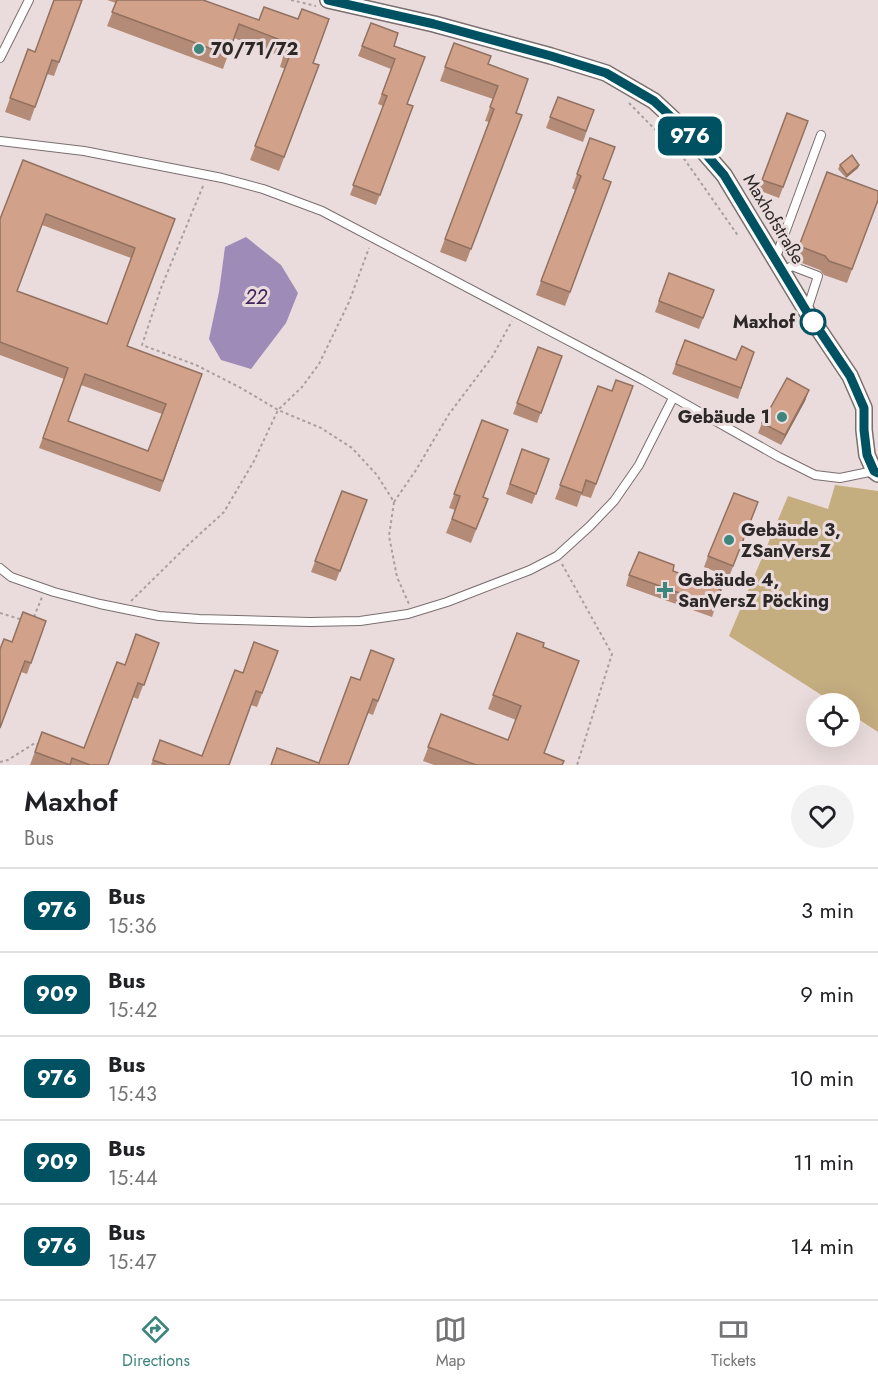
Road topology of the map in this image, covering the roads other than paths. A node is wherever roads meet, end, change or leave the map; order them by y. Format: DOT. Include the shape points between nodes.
graph roads {
  1 [pos="29,0"];
  2 [pos="326,4"];
  3 [pos="0,58"];
  4 [pos="821,135"];
  5 [pos="0,141"];
  6 [pos="779,265"];
  7 [pos="806,311"];
  8 [pos="673,398"];
  9 [pos="876,472"];
  10 [pos="0,568"];
  1 -- 3 [label="lane"];
  2 -- 6 [label="street, Maxhofstraße" via="434,24 606,73 654,101 684,129 724,175"];
  4 -- 6 [label="lane"];
  5 -- 8 [label="lane" via="84,151 208,175 263,189 322,211"];
  6 -- 7 [label="street, Maxhofstraße"];
  6 -- 7 [label="lane" via="818,276"];
  7 -- 9 [label="street, Maxhofstraße" via="850,376 864,408 867,455"];
  8 -- 9 [label="lane" via="815,475 840,478"];
  8 -- 10 [label="lane" via="639,465 614,501 557,556 447,603 412,613 360,621 310,622 159,616 45,589 11,577"];
}
